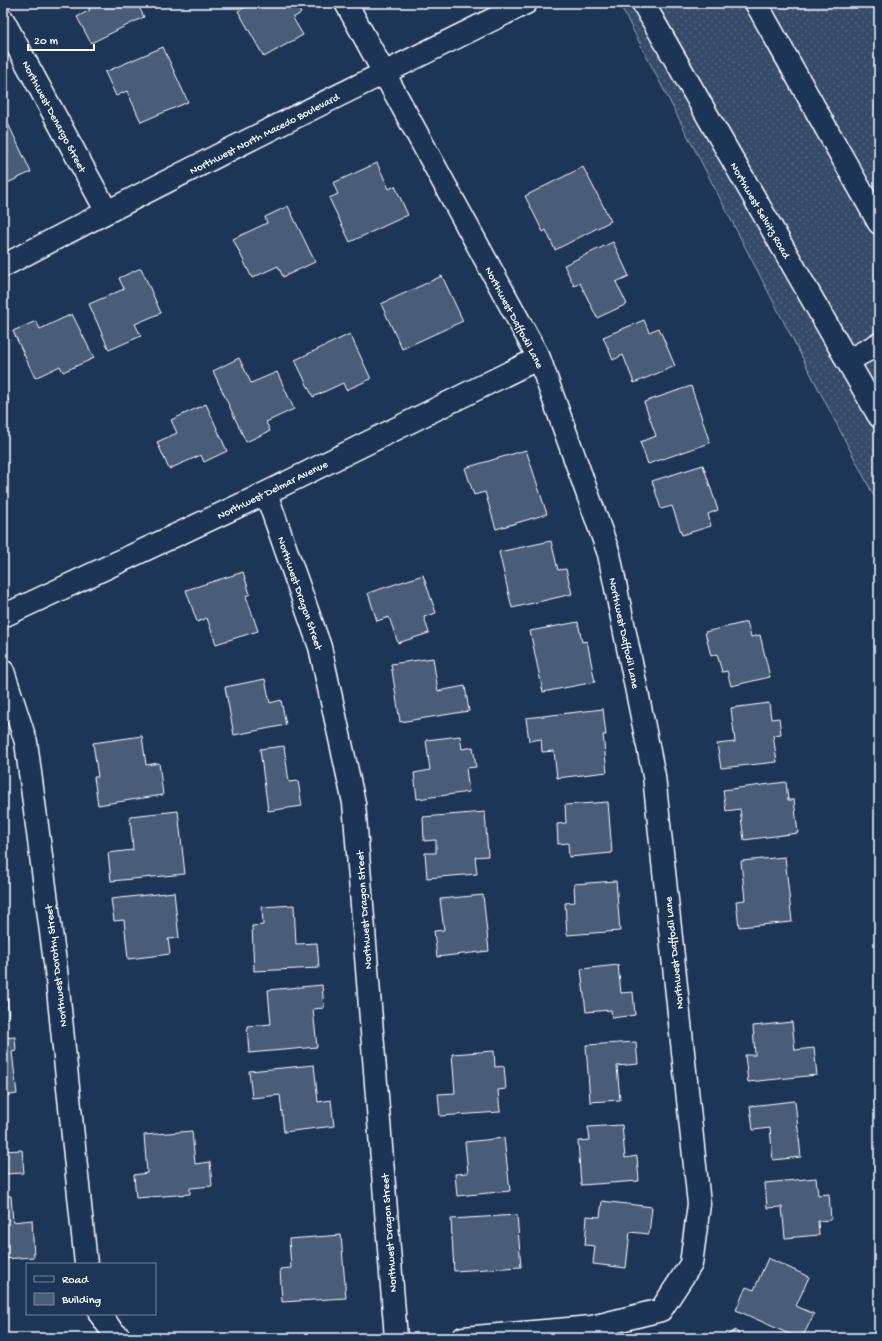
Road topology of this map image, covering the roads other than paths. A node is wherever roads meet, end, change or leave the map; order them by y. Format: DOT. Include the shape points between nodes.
graph roads {
  1 [pos="346,3"];
  2 [pos="526,3"];
  3 [pos="643,3"];
  4 [pos="756,3"];
  5 [pos="3,20"];
  6 [pos="383,73"];
  7 [pos="107,212"];
  8 [pos="879,223"];
  9 [pos="3,266"];
  10 [pos="879,344"];
  11 [pos="539,358"];
  12 [pos="848,361"];
  13 [pos="879,416"];
  14 [pos="266,493"];
  15 [pos="3,616"];
  16 [pos="3,671"];
  17 [pos="86,1263"];
  18 [pos="101,1315"];
  19 [pos="120,1338"];
  20 [pos="396,1338"];
  21 [pos="463,1338"];
  1 -- 6 [label="street, Northwest Daffodil Lane"];
  2 -- 6 [label="street, Northwest North Macedo Boulevard"];
  3 -- 12 [label="street, Northwest Selvitz Road"];
  4 -- 8 [label="street"];
  5 -- 7 [label="street, Northwest Denargo Street"];
  6 -- 7 [label="street, Northwest North Macedo Boulevard"];
  6 -- 11 [label="street, Northwest Daffodil Lane"];
  7 -- 9 [label="street, Northwest North Macedo Boulevard"];
  10 -- 12 [label="street"];
  11 -- 14 [label="street, Northwest Delmar Avenue"];
  11 -- 21 [label="street, Northwest Daffodil Lane" via="609,554 654,776 699,1204 691,1264 661,1310 592,1327"];
  12 -- 13 [label="street, Northwest Selvitz Road"];
  14 -- 15 [label="street, Northwest Delmar Avenue"];
  14 -- 20 [label="street, Northwest Dragon Street" via="320,647 354,803"];
  16 -- 17 [label="street, Northwest Dorothy Street" via="26,742 56,970"];
  18 -- 19 [label="street"];
}
